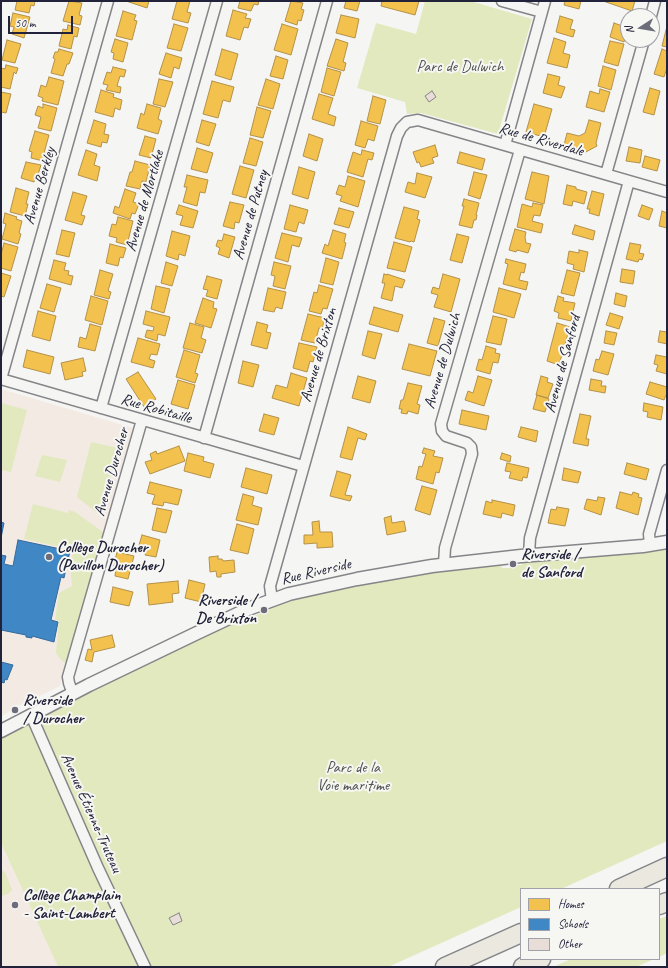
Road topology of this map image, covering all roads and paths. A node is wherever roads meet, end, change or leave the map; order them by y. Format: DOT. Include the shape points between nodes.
graph roads {
  1 [pos="108,1"];
  2 [pos="217,1"];
  3 [pos="327,1"];
  4 [pos="502,1"];
  5 [pos="545,1"];
  6 [pos="542,12"];
  7 [pos="642,48"];
  8 [pos="407,122"];
  9 [pos="505,145"];
  10 [pos="520,150"];
  11 [pos="606,174"];
  12 [pos="629,181"];
  13 [pos="667,192"];
  14 [pos="1,380"];
  15 [pos="101,408"];
  16 [pos="142,420"];
  17 [pos="204,438"];
  18 [pos="304,466"];
  19 [pos="667,470"];
  20 [pos="667,542"];
  21 [pos="650,545"];
  22 [pos="529,555"];
  23 [pos="444,564"];
  24 [pos="272,600"];
  25 [pos="72,694"];
  26 [pos="31,715"];
  27 [pos="1,731"];
  28 [pos="667,868"];
  29 [pos="621,888"];
  30 [pos="520,933"];
  31 [pos="539,960"];
  32 [pos="145,967"];
  33 [pos="445,967"];
  34 [pos="523,967"];
  1 -- 14 [label="street, Avenue Berkley"];
  2 -- 15 [label="street, Avenue de Mortlake"];
  3 -- 17 [label="street, Avenue de Putney"];
  4 -- 6 [label="street"];
  5 -- 6 [label="street"];
  6 -- 9 [label="street"];
  7 -- 11 [label="street"];
  8 -- 9 [label="street, Rue de Riverdale" via="418,120"];
  8 -- 18 [label="street, Avenue de Brixton" via="397,136"];
  9 -- 10 [label="street, Rue de Riverdale"];
  10 -- 11 [label="street, Rue de Riverdale"];
  10 -- 23 [label="street, Avenue de Dulwich" via="441,424 446,436 467,443 472,454 445,548"];
  11 -- 12 [label="street, Rue de Riverdale"];
  12 -- 13 [label="street, Rue de Riverdale"];
  12 -- 22 [label="street, Avenue de Sanford" via="530,538"];
  14 -- 15 [label="street, Rue Robitaille"];
  15 -- 16 [label="street, Rue Robitaille"];
  16 -- 17 [label="street, Rue Robitaille"];
  16 -- 25 [label="street, Avenue Durocher" via="68,677"];
  17 -- 18 [label="street, Rue Robitaille"];
  18 -- 24 [label="street, Avenue de Brixton" via="270,586"];
  19 -- 21 [label="street" via="649,534"];
  20 -- 21 [label="street, Rue Riverside"];
  21 -- 22 [label="street, Rue Riverside"];
  22 -- 23 [label="street, Rue Riverside"];
  23 -- 24 [label="street, Rue Riverside" via="357,578"];
  24 -- 25 [label="street, Rue Riverside"];
  25 -- 26 [label="street, Rue Riverside"];
  26 -- 27 [label="street, Rue Riverside"];
  26 -- 32 [label="street, Avenue Étienne-Truteau" via="98,868"];
  28 -- 29 [label="highway"];
  30 -- 33 [label="highway"];
  31 -- 34 [label="highway"];
}
